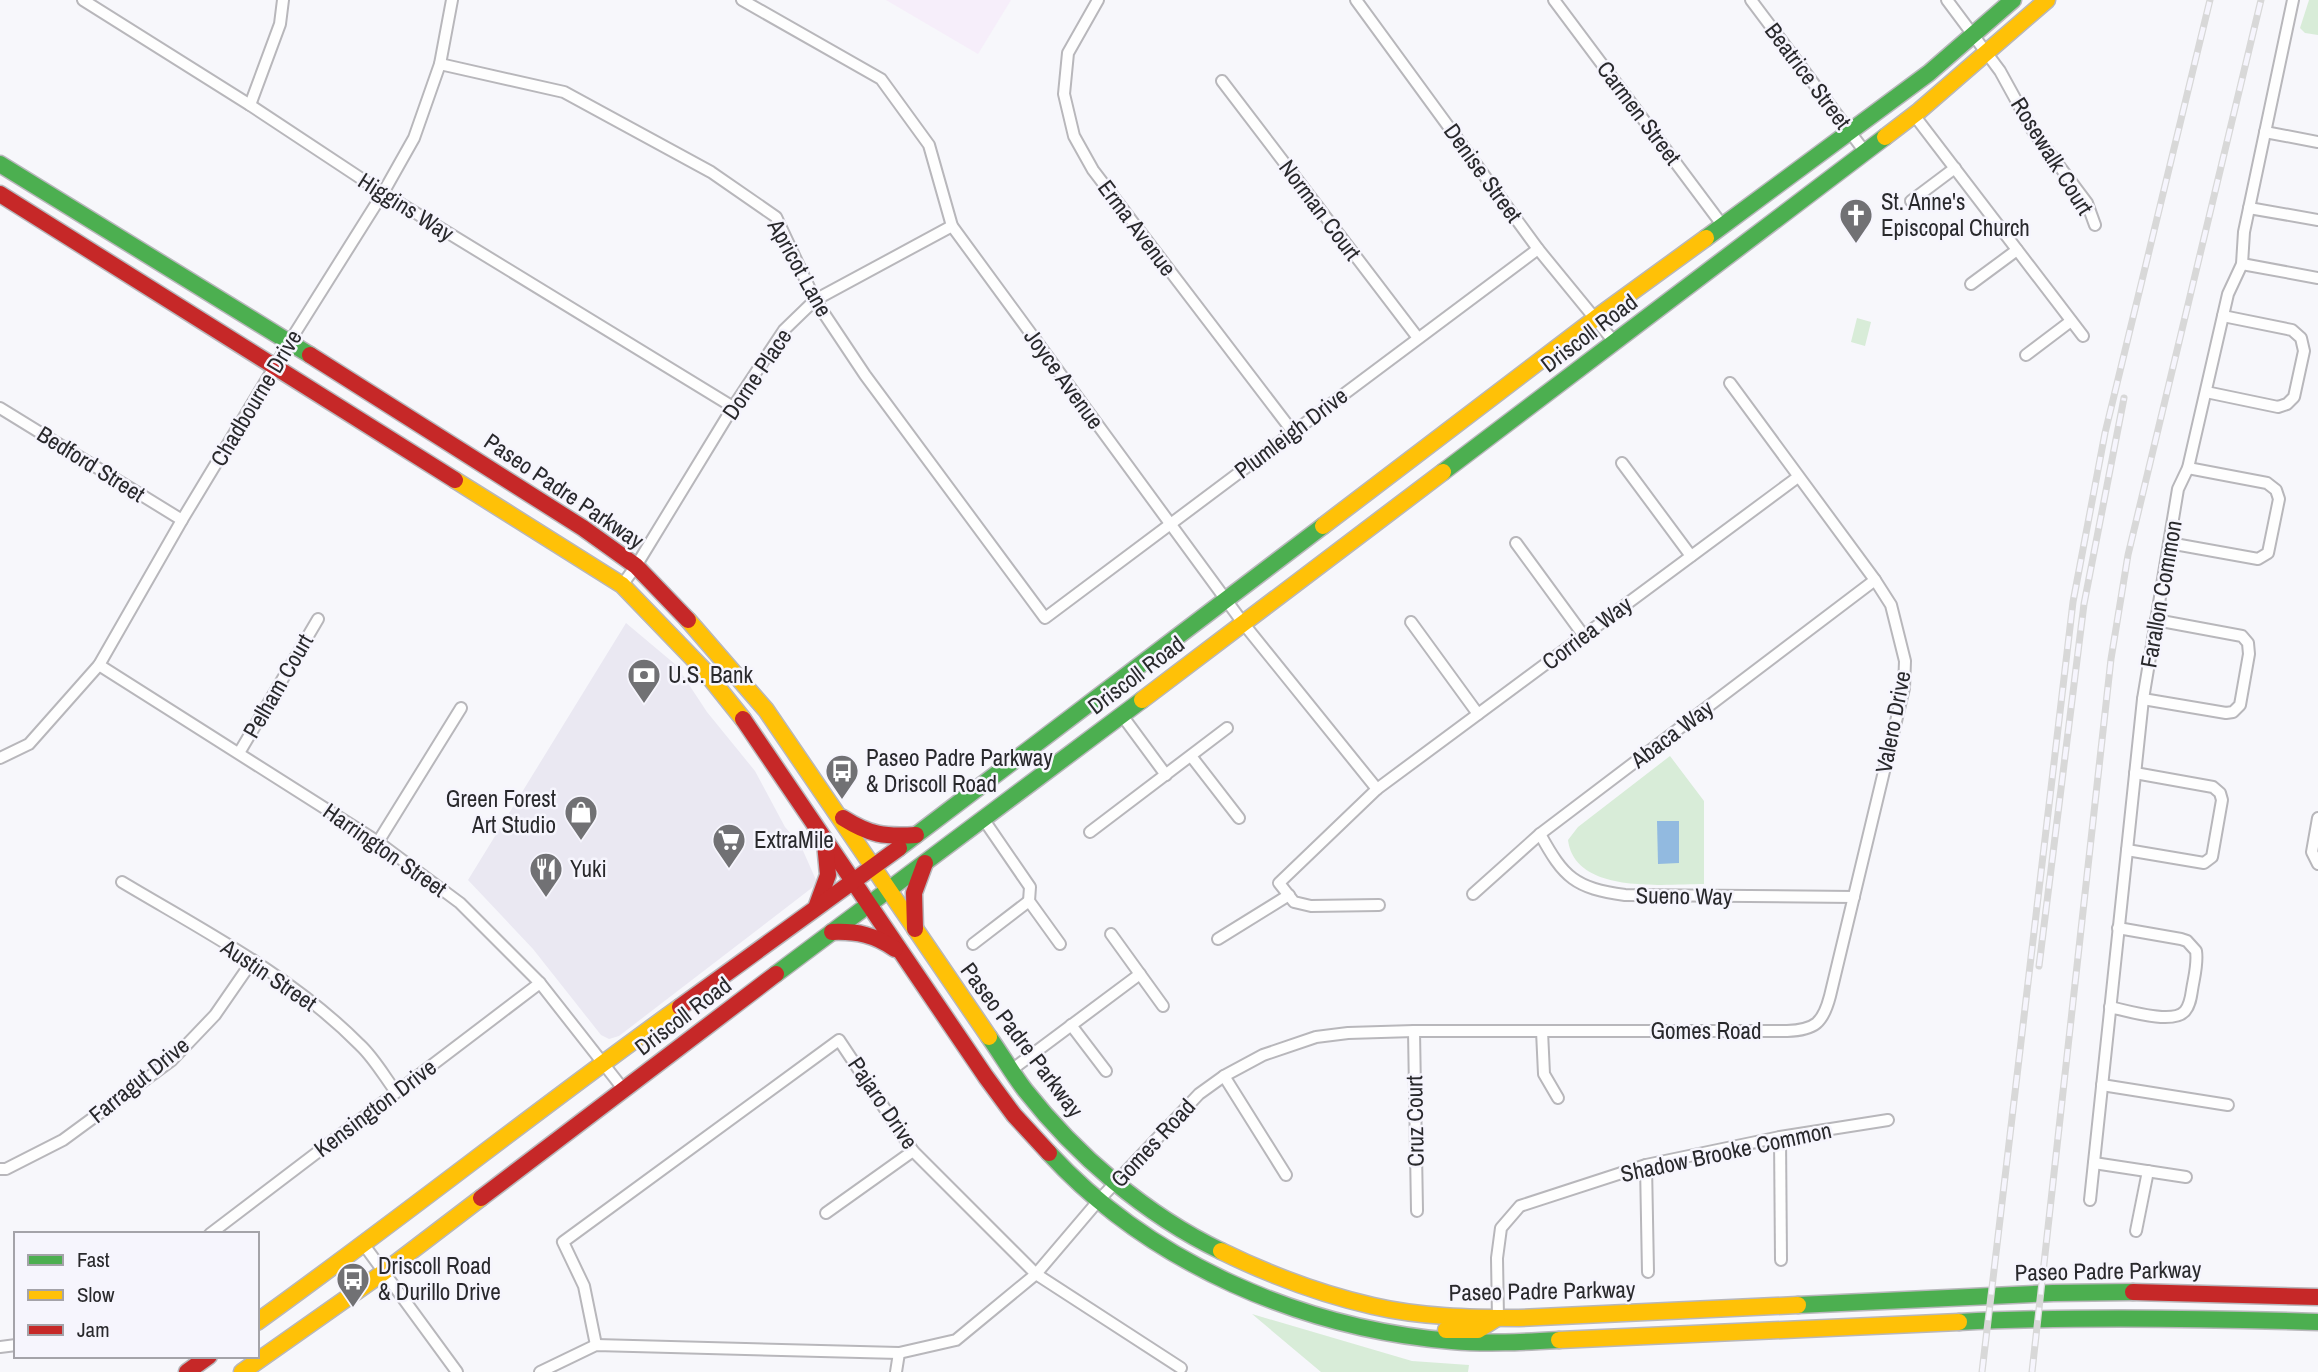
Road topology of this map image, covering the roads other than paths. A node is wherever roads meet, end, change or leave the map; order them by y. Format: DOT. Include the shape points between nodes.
graph roads {
  1 [pos="83,0"];
  2 [pos="283,0"];
  3 [pos="452,0"];
  4 [pos="742,0"];
  5 [pos="1098,0"];
  6 [pos="1358,0"];
  7 [pos="1554,0"];
  8 [pos="1751,0"];
  9 [pos="1947,0"];
  10 [pos="2013,0"];
  11 [pos="2047,0"];
  12 [pos="2293,0"];
  13 [pos="1973,36"];
  14 [pos="1987,53"];
  15 [pos="440,64"];
  16 [pos="1222,81"];
  17 [pos="250,105"];
  18 [pos="1914,114"];
  19 [pos="1850,131"];
  20 [pos="2265,132"];
  21 [pos="2318,142"];
  22 [pos="1865,152"];
  23 [pos="0,164"];
  24 [pos="1955,168"];
  25 [pos="383,193"];
  26 [pos="0,194"];
  27 [pos="1911,201"];
  28 [pos="2249,208"];
  29 [pos="2318,220"];
  30 [pos="2095,225"];
  31 [pos="952,226"];
  32 [pos="1723,226"];
  33 [pos="1538,249"];
  34 [pos="2017,250"];
  35 [pos="2242,264"];
  36 [pos="2318,278"];
  37 [pos="1971,285"];
  38 [pos="816,300"];
  39 [pos="2223,316"];
  40 [pos="1596,318"];
  41 [pos="2071,321"];
  42 [pos="2083,336"];
  43 [pos="1418,338"];
  44 [pos="290,341"];
  45 [pos="1615,343"];
  46 [pos="2026,355"];
  47 [pos="275,366"];
  48 [pos="1730,383"];
  49 [pos="2206,392"];
  50 [pos="733,407"];
  51 [pos="0,408"];
  52 [pos="1293,432"];
  53 [pos="1622,463"];
  54 [pos="2188,468"];
  55 [pos="1798,477"];
  56 [pos="182,520"];
  57 [pos="1171,524"];
  58 [pos="1516,543"];
  59 [pos="2169,543"];
  60 [pos="1691,556"];
  61 [pos="636,566"];
  62 [pos="1875,579"];
  63 [pos="622,585"];
  64 [pos="1226,598"];
  65 [pos="1045,618"];
  66 [pos="318,619"];
  67 [pos="2156,620"];
  68 [pos="1411,622"];
  69 [pos="1243,623"];
  70 [pos="1584,636"];
  71 [pos="99,665"];
  72 [pos="2143,699"];
  73 [pos="461,708"];
  74 [pos="1121,714"];
  75 [pos="1478,714"];
  76 [pos="1227,728"];
  77 [pos="239,753"];
  78 [pos="1191,756"];
  79 [pos="0,758"];
  80 [pos="2135,773"];
  81 [pos="1166,775"];
  82 [pos="1377,789"];
  83 [pos="835,813"];
  84 [pos="1239,818"];
  85 [pos="2318,818"];
  86 [pos="984,820"];
  87 [pos="1090,832"];
  88 [pos="822,834"];
  89 [pos="1540,834"];
  90 [pos="916,835"];
  91 [pos="378,842"];
  92 [pos="2127,850"];
  93 [pos="925,863"];
  94 [pos="2318,864"];
  95 [pos="873,868"];
  96 [pos="122,881"];
  97 [pos="854,881"];
  98 [pos="888,890"];
  99 [pos="1473,894"];
  100 [pos="1289,895"];
  101 [pos="1854,897"];
  102 [pos="1029,901"];
  103 [pos="869,904"];
  104 [pos="1379,905"];
  105 [pos="815,908"];
  106 [pos="2119,928"];
  107 [pos="832,932"];
  108 [pos="916,932"];
  109 [pos="1111,934"];
  110 [pos="1218,939"];
  111 [pos="973,944"];
  112 [pos="1060,944"];
  113 [pos="904,957"];
  114 [pos="253,960"];
  115 [pos="1140,974"];
  116 [pos="540,982"];
  117 [pos="1163,1006"];
  118 [pos="2110,1007"];
  119 [pos="1819,1022"];
  120 [pos="1071,1025"];
  121 [pos="1414,1031"];
  122 [pos="1542,1031"];
  123 [pos="604,1062"];
  124 [pos="1010,1070"];
  125 [pos="1106,1071"];
  126 [pos="1224,1076"];
  127 [pos="2102,1084"];
  128 [pos="624,1090"];
  129 [pos="396,1092"];
  130 [pos="1558,1098"];
  131 [pos="2228,1105"];
  132 [pos="1888,1120"];
  133 [pos="1780,1138"];
  134 [pos="913,1151"];
  135 [pos="2095,1163"];
  136 [pos="1646,1165"];
  137 [pos="0,1170"];
  138 [pos="2148,1171"];
  139 [pos="1286,1175"];
  140 [pos="2186,1177"];
  141 [pos="1115,1183"];
  142 [pos="2090,1199"];
  143 [pos="1099,1200"];
  144 [pos="1417,1211"];
  145 [pos="826,1213"];
  146 [pos="2136,1231"];
  147 [pos="213,1232"];
  148 [pos="364,1245"];
  149 [pos="1781,1260"];
  150 [pos="384,1272"];
  151 [pos="1648,1272"];
  152 [pos="1036,1274"];
  153 [pos="2318,1297"];
  154 [pos="1498,1318"];
  155 [pos="259,1321"];
  156 [pos="2318,1322"];
  157 [pos="1381,1332"];
  158 [pos="596,1345"];
  159 [pos="899,1353"];
  160 [pos="206,1358"];
  161 [pos="1181,1368"];
  162 [pos="187,1372"];
  163 [pos="242,1372"];
  164 [pos="457,1372"];
  165 [pos="540,1372"];
  166 [pos="896,1372"];
  1 -- 17 [label="street, Higgins Way"];
  2 -- 17 [label="street" via="280,24"];
  3 -- 15 [label="street, Chadbourne Drive"];
  4 -- 31 [label="street, Joyce Avenue" via="881,79 929,145"];
  5 -- 52 [label="street, Erma Avenue" via="1068,53 1064,94 1074,136 1093,170"];
  6 -- 33 [label="street, Denise Street"];
  7 -- 32 [label="street, Carmen Street"];
  8 -- 19 [label="street, Beatrice Street"];
  9 -- 13 [label="street, Rosewalk Court"];
  10 -- 13 [label="main road, Driscoll Road"];
  11 -- 14 [label="main road, Driscoll Road"];
  12 -- 20 [label="street, Farallon Common"];
  13 -- 14 [label="street, Rosewalk Court"];
  13 -- 19 [label="main road, Driscoll Road"];
  14 -- 18 [label="main road, Driscoll Road"];
  14 -- 30 [label="street, Rosewalk Court" via="2033,131 2087,203"];
  15 -- 25 [label="street, Chadbourne Drive" via="414,138"];
  15 -- 38 [label="street, Apricot Lane" via="564,92 711,172 776,217"];
  16 -- 43 [label="street, Norman Court"];
  17 -- 25 [label="street, Higgins Way"];
  18 -- 22 [label="main road, Driscoll Road"];
  18 -- 24 [label="street"];
  19 -- 22 [label="street, Beatrice Street"];
  19 -- 32 [label="main road, Driscoll Road"];
  20 -- 21 [label="street"];
  20 -- 28 [label="street, Farallon Common"];
  22 -- 45 [label="main road, Driscoll Road"];
  23 -- 44 [label="main road, Paseo Padre Parkway"];
  24 -- 27 [label="street"];
  24 -- 34 [label="street"];
  25 -- 44 [label="street, Chadbourne Drive"];
  25 -- 50 [label="street, Higgins Way"];
  26 -- 47 [label="main road, Paseo Padre Parkway"];
  28 -- 29 [label="street"];
  28 -- 35 [label="street, Farallon Common"];
  31 -- 38 [label="street, Dorne Place"];
  31 -- 57 [label="street, Joyce Avenue"];
  32 -- 40 [label="main road, Driscoll Road"];
  33 -- 40 [label="street, Denise Street"];
  33 -- 43 [label="street, Plumleigh Drive"];
  34 -- 37 [label="street"];
  34 -- 41 [label="street"];
  35 -- 36 [label="street"];
  35 -- 39 [label="street, Farallon Common"];
  38 -- 50 [label="street, Dorne Place" via="784,330"];
  38 -- 65 [label="street, Apricot Lane" via="865,375"];
  39 -- 49 [label="street, Farallon Common"];
  39 -- 49 [label="street" via="2292,330 2301,338 2304,351 2294,397 2278,407"];
  40 -- 45 [label="street, Denise Street"];
  40 -- 64 [label="main road, Driscoll Road"];
  41 -- 42 [label="street"];
  41 -- 46 [label="street"];
  43 -- 52 [label="street, Plumleigh Drive"];
  44 -- 47 [label="street, Chadbourne Drive"];
  44 -- 61 [label="main road, Paseo Padre Parkway"];
  45 -- 69 [label="main road, Driscoll Road"];
  47 -- 56 [label="street, Chadbourne Drive"];
  47 -- 63 [label="main road, Paseo Padre Parkway"];
  48 -- 55 [label="street, Valero Drive"];
  49 -- 54 [label="street, Farallon Common"];
  50 -- 61 [label="street, Dorne Place"];
  51 -- 56 [label="street, Bedford Street"];
  52 -- 57 [label="street, Plumleigh Drive"];
  53 -- 60 [label="street"];
  54 -- 59 [label="street, Farallon Common" via="2178,489"];
  54 -- 59 [label="street" via="2267,483 2276,489 2279,499 2268,553 2258,559"];
  55 -- 60 [label="street, Corriea Way"];
  55 -- 62 [label="street, Valero Drive"];
  56 -- 71 [label="street, Chadbourne Drive"];
  57 -- 64 [label="street, Joyce Avenue"];
  57 -- 65 [label="street, Plumleigh Drive"];
  58 -- 70 [label="street"];
  59 -- 67 [label="street, Farallon Common"];
  60 -- 70 [label="street, Corriea Way"];
  61 -- 63 [label="street, Dorne Place"];
  61 -- 83 [label="main road, Paseo Padre Parkway" via="757,699"];
  62 -- 89 [label="street, Abaca Way"];
  62 -- 101 [label="street, Valero Drive" via="1891,605 1905,661 1904,688"];
  63 -- 88 [label="main road, Paseo Padre Parkway" via="728,698"];
  64 -- 69 [label="street, Joyce Avenue"];
  64 -- 90 [label="main road, Driscoll Road"];
  66 -- 77 [label="street, Pelham Court"];
  67 -- 72 [label="street, Farallon Common"];
  67 -- 72 [label="street" via="2242,636 2248,643 2240,705 2225,713"];
  68 -- 75 [label="street"];
  69 -- 74 [label="main road, Driscoll Road"];
  69 -- 82 [label="street, Joyce Avenue"];
  70 -- 75 [label="street, Corriea Way"];
  71 -- 77 [label="street, Harrington Street"];
  71 -- 79 [label="street, Chadbourne Drive" via="29,744"];
  72 -- 80 [label="street, Farallon Common"];
  73 -- 91 [label="street"];
  74 -- 81 [label="street"];
  74 -- 86 [label="main road, Driscoll Road"];
  75 -- 82 [label="street, Corriea Way"];
  76 -- 78 [label="street"];
  77 -- 91 [label="street, Harrington Street"];
  78 -- 81 [label="street"];
  78 -- 84 [label="street"];
  80 -- 92 [label="street, Farallon Common"];
  80 -- 92 [label="street" via="2213,787 2222,800 2212,857 2204,863"];
  81 -- 87 [label="street"];
  82 -- 100 [label="street, Corriea Way" via="1279,883"];
  83 -- 90 [label="main road" via="874,836"];
  83 -- 95 [label="main road, Paseo Padre Parkway"];
  85 -- 94 [label="street" via="2312,852"];
  86 -- 93 [label="main road, Driscoll Road"];
  86 -- 102 [label="street" via="1030,887"];
  88 -- 97 [label="main road, Paseo Padre Parkway"];
  88 -- 105 [label="main road" via="829,881"];
  89 -- 99 [label="street, Abaca Way"];
  89 -- 101 [label="street, Sueno Way" via="1557,864 1579,883 1599,892"];
  90 -- 95 [label="main road, Driscoll Road"];
  91 -- 116 [label="street, Harrington Street" via="460,903"];
  92 -- 106 [label="street, Farallon Common"];
  93 -- 98 [label="main road, Driscoll Road"];
  93 -- 108 [label="main road" via="915,885"];
  95 -- 97 [label="main road, Driscoll Road"];
  95 -- 98 [label="main road, Paseo Padre Parkway"];
  96 -- 114 [label="street, Austin Street"];
  97 -- 103 [label="main road, Paseo Padre Parkway"];
  97 -- 105 [label="main road, Driscoll Road"];
  98 -- 103 [label="main road, Driscoll Road"];
  98 -- 108 [label="main road, Paseo Padre Parkway"];
  100 -- 104 [label="street" via="1294,902 1311,906"];
  100 -- 110 [label="street"];
  101 -- 119 [label="street, Valero Drive" via="1826,1011"];
  102 -- 111 [label="street"];
  102 -- 112 [label="street"];
  103 -- 107 [label="main road, Driscoll Road"];
  103 -- 113 [label="main road, Paseo Padre Parkway"];
  105 -- 123 [label="main road, Driscoll Road"];
  106 -- 118 [label="street, Farallon Common"];
  106 -- 118 [label="street" via="2187,941 2196,951 2197,964 2188,1008 2178,1017"];
  107 -- 113 [label="main road" via="869,933"];
  107 -- 128 [label="main road, Driscoll Road"];
  108 -- 124 [label="main road, Paseo Padre Parkway"];
  109 -- 115 [label="street"];
  113 -- 143 [label="main road, Paseo Padre Parkway" via="1015,1115"];
  114 -- 129 [label="street, Austin Street" via="315,1004 362,1046"];
  114 -- 137 [label="street, Farragut Drive" via="215,1015 172,1060 62,1140"];
  115 -- 117 [label="street"];
  115 -- 120 [label="street"];
  116 -- 123 [label="street, Harrington Street"];
  116 -- 129 [label="street, Kensington Drive"];
  118 -- 127 [label="street, Farallon Common"];
  119 -- 122 [label="street, Gomes Road" via="1804,1030 1787,1031"];
  120 -- 124 [label="street"];
  120 -- 125 [label="street"];
  121 -- 122 [label="street, Gomes Road"];
  121 -- 126 [label="street, Gomes Road" via="1316,1037 1263,1055"];
  121 -- 144 [label="street, Cruz Court"];
  122 -- 130 [label="street" via="1544,1074"];
  123 -- 128 [label="street, Harrington Street"];
  123 -- 148 [label="main road, Driscoll Road"];
  124 -- 141 [label="main road, Paseo Padre Parkway" via="1063,1134"];
  126 -- 139 [label="street"];
  126 -- 141 [label="street, Gomes Road" via="1199,1094"];
  127 -- 131 [label="street"];
  127 -- 135 [label="street, Farallon Common"];
  128 -- 150 [label="main road, Driscoll Road"];
  129 -- 147 [label="street, Kensington Drive"];
  132 -- 133 [label="street, Shadow Brooke Common"];
  133 -- 136 [label="street, Shadow Brooke Common"];
  133 -- 149 [label="street"];
  134 -- 145 [label="street"];
  134 -- 152 [label="street, Pajaro Drive"];
  134 -- 158 [label="street, Pajaro Drive" via="839,1040 563,1242 584,1286"];
  135 -- 138 [label="street"];
  135 -- 142 [label="street, Farallon Common"];
  136 -- 151 [label="street"];
  136 -- 154 [label="street, Shadow Brooke Common" via="1520,1206 1501,1228"];
  138 -- 140 [label="street"];
  138 -- 146 [label="street"];
  141 -- 143 [label="street, Gomes Road"];
  141 -- 154 [label="main road, Paseo Padre Parkway" via="1200,1241 1305,1287 1391,1309"];
  143 -- 152 [label="street, Gomes Road"];
  143 -- 157 [label="main road, Paseo Padre Parkway" via="1167,1249 1231,1283 1304,1312"];
  148 -- 150 [label="street"];
  148 -- 155 [label="main road, Driscoll Road"];
  150 -- 163 [label="main road, Driscoll Road"];
  150 -- 164 [label="street"];
  152 -- 159 [label="street, Gomes Road" via="956,1340"];
  152 -- 161 [label="street, Pajaro Drive"];
  153 -- 154 [label="main road, Paseo Padre Parkway" via="2063,1293"];
  154 -- 157 [label="main road" via="1472,1331"];
  156 -- 157 [label="main road, Paseo Padre Parkway" via="2048,1318 1503,1343 1435,1341"];
  158 -- 159 [label="street, Gomes Road"];
  158 -- 165 [label="street, Gomes Road"];
  159 -- 166 [label="street"];
  160 -- 162 [label="main road"];
}
